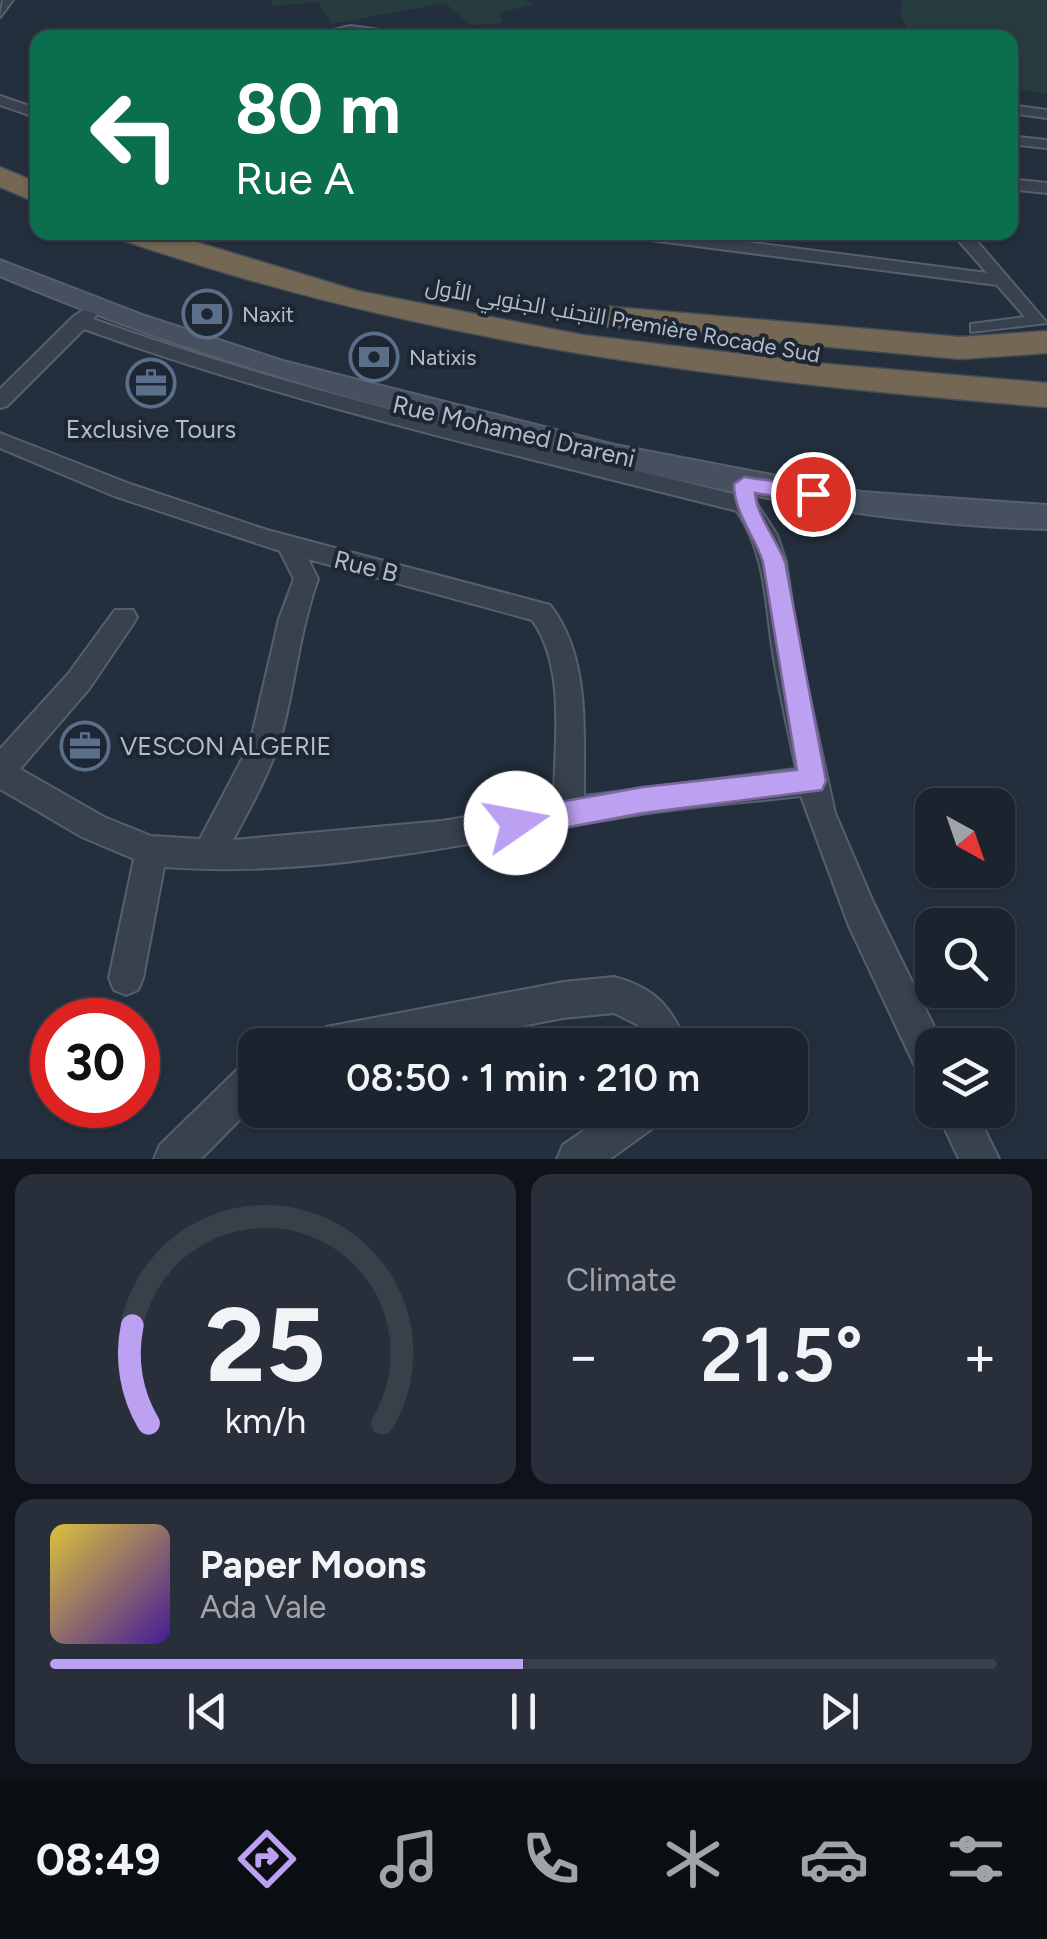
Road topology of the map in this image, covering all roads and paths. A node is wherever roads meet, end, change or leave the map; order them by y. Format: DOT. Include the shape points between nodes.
graph roads {
  1 [pos="8,0"];
  2 [pos="0,14"];
  3 [pos="0,100"];
  4 [pos="1018,110"];
  5 [pos="30,111"];
  6 [pos="1047,114"];
  7 [pos="1018,141"];
  8 [pos="1047,144"];
  9 [pos="0,154"];
  10 [pos="30,168"];
  11 [pos="0,176"];
  12 [pos="1018,185"];
  13 [pos="1047,188"];
  14 [pos="30,190"];
  15 [pos="156,240"];
  16 [pos="235,240"];
  17 [pos="966,240"];
  18 [pos="754,241"];
  19 [pos="0,267"];
  20 [pos="1004,282"];
  21 [pos="88,314"];
  22 [pos="593,316"];
  23 [pos="978,328"];
  24 [pos="1047,342"];
  25 [pos="1047,371"];
  26 [pos="776,374"];
  27 [pos="1047,395"];
  28 [pos="0,401"];
  29 [pos="1047,411"];
  30 [pos="0,440"];
  31 [pos="744,494"];
  32 [pos="1047,517"];
  33 [pos="288,546"];
  34 [pos="124,618"];
  35 [pos="0,772"];
  36 [pos="812,781"];
  37 [pos="568,812"];
  38 [pos="151,851"];
  39 [pos="208,855"];
  40 [pos="126,978"];
  41 [pos="416,1028"];
  42 [pos="660,1028"];
  43 [pos="916,1028"];
  44 [pos="238,1095"];
  45 [pos="621,1128"];
  46 [pos="964,1128"];
  47 [pos="174,1159"];
  48 [pos="577,1159"];
  49 [pos="979,1159"];
  1 -- 2 [label="street"];
  3 -- 5 [label="street"];
  4 -- 6 [label="street"];
  7 -- 8 [label="street"];
  9 -- 10 [label="highway"];
  11 -- 14 [label="highway"];
  12 -- 13 [label="street"];
  15 -- 26 [label="highway, التجنب الجنوبي الأول Première Rocade Sud" via="454,322"];
  16 -- 22 [label="highway, التجنب الجنوبي الأول Première Rocade Sud" via="351,270"];
  17 -- 20 [label="street"];
  18 -- 20 [label="street"];
  19 -- 21 [label="street, Rue Mohamed Drareni"];
  20 -- 23 [label="street" via="1038,321"];
  21 -- 28 [label="street"];
  21 -- 31 [label="street, Rue Mohamed Drareni" via="368,398"];
  22 -- 24 [label="highway" via="960,348"];
  22 -- 25 [label="highway, التجنب الجنوبي الأول Première Rocade Sud" via="831,355"];
  26 -- 27 [label="highway, التجنب الجنوبي الأول Première Rocade Sud"];
  26 -- 29 [label="highway"];
  30 -- 33 [label="street, Rue B"];
  31 -- 32 [label="street, Rue Mohamed Drareni" via="984,518"];
  31 -- 36 [label="street" via="774,562"];
  33 -- 37 [label="street, Rue B" via="516,603 548,618 560,638 564,675"];
  33 -- 39 [label="street" via="306,580 292,612 264,743"];
  34 -- 35 [label="street"];
  35 -- 38 [label="street" via="94,828"];
  36 -- 37 [label="street"];
  36 -- 43 [label="street" via="853,896"];
  37 -- 39 [label="street" via="442,836"];
  38 -- 39 [label="street"];
  38 -- 40 [label="street"];
  41 -- 42 [label="street" via="614,995 636,1001"];
  44 -- 47 [label="street"];
  45 -- 48 [label="street"];
  46 -- 49 [label="street"];
}
